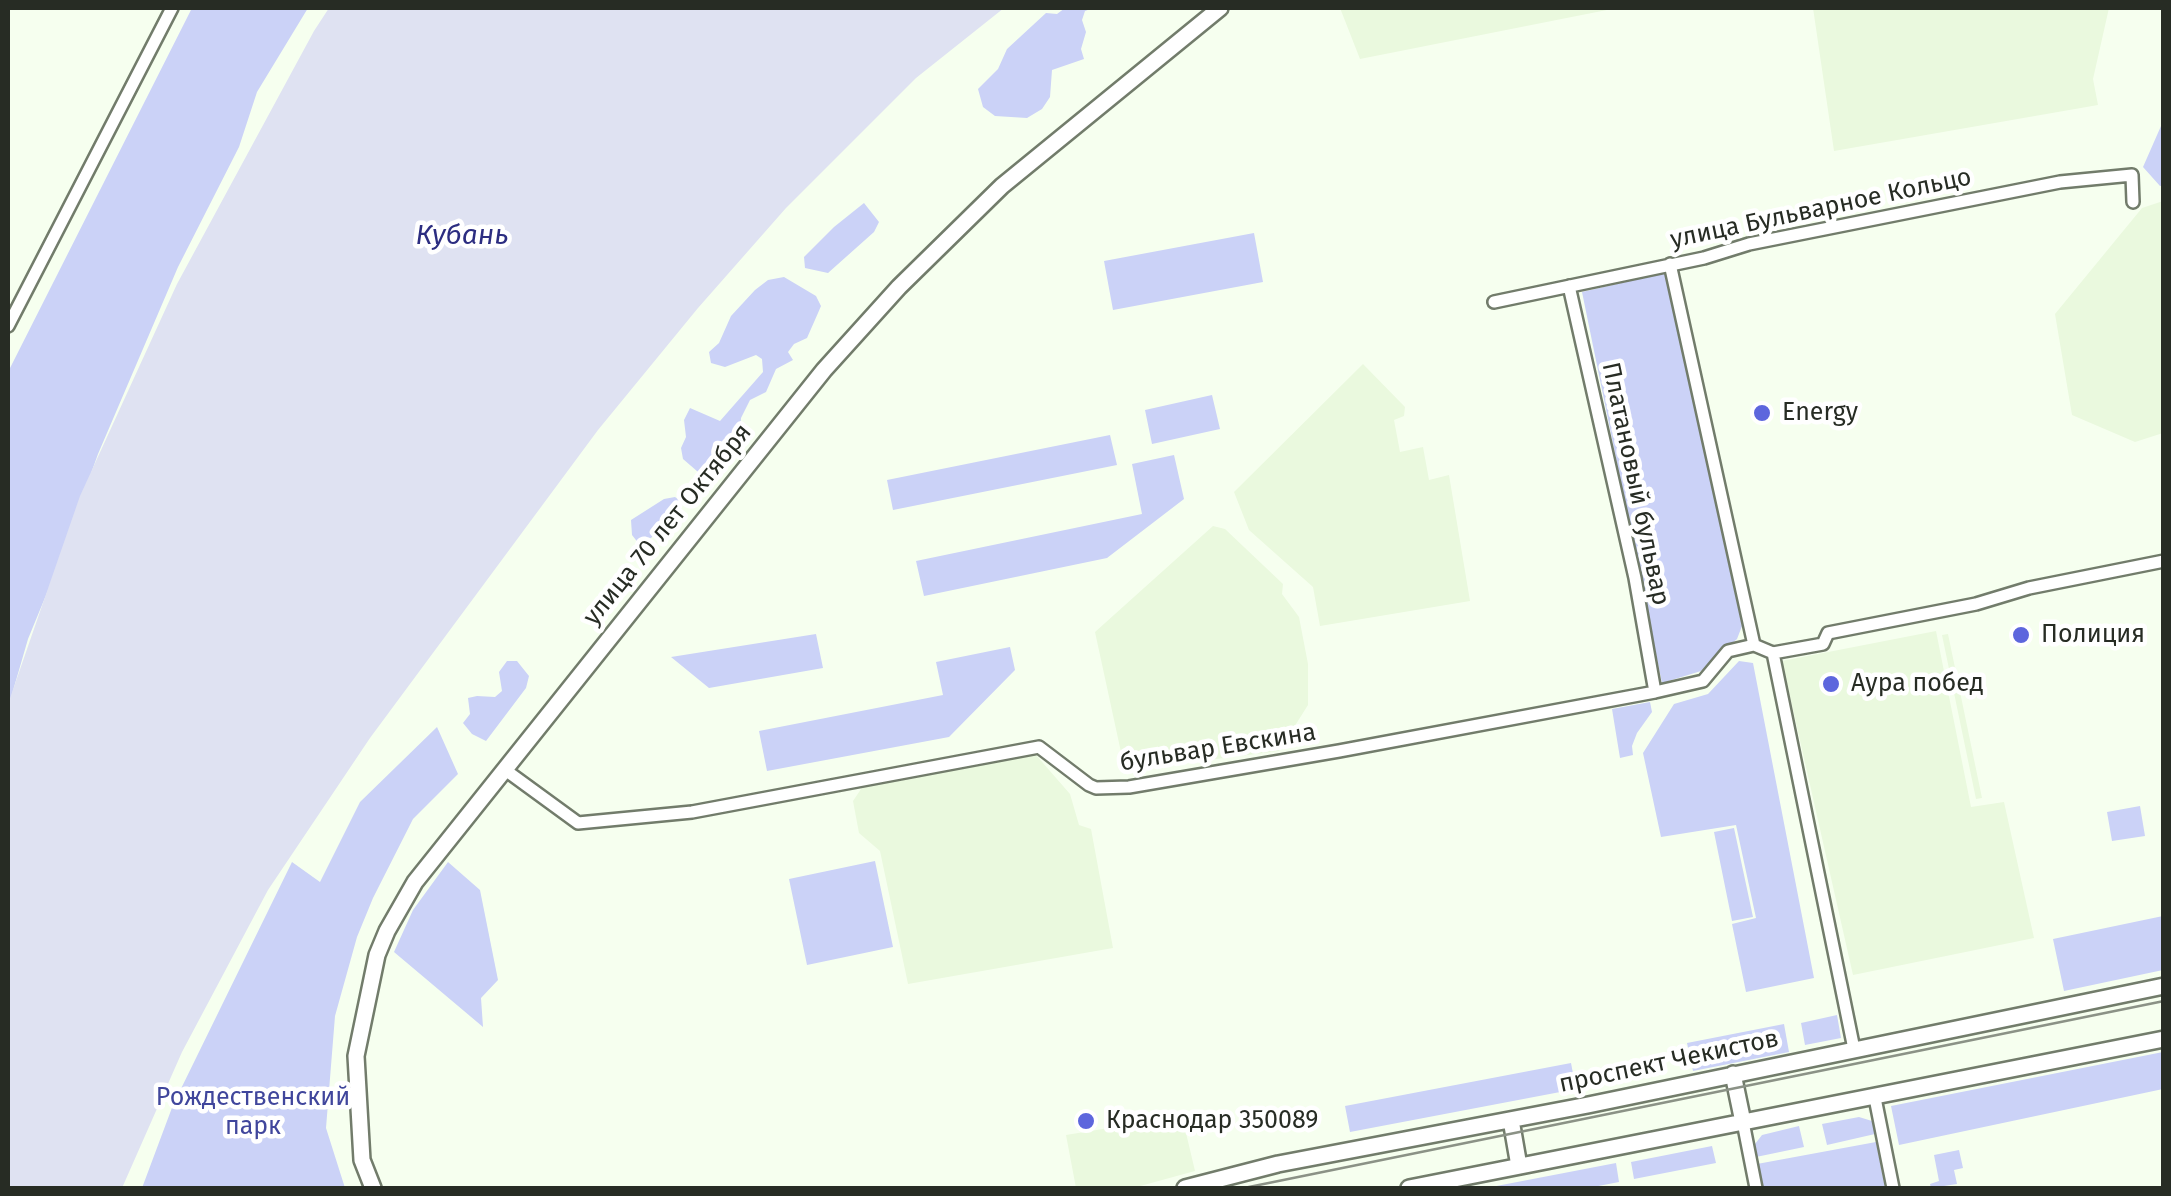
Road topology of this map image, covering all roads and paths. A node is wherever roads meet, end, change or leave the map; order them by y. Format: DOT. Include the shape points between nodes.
graph roads {
  1 [pos="172,8"];
  2 [pos="1220,8"];
  3 [pos="2133,202"];
  4 [pos="1670,264"];
  5 [pos="1568,286"];
  6 [pos="1494,302"];
  7 [pos="8,326"];
  8 [pos="2164,562"];
  9 [pos="1754,645"];
  10 [pos="1773,653"];
  11 [pos="1655,692"];
  12 [pos="504,769"];
  13 [pos="2164,986"];
  14 [pos="2164,1040"];
  15 [pos="1854,1049"];
  16 [pos="1734,1074"];
  17 [pos="1875,1098"];
  18 [pos="1511,1120"];
  19 [pos="1742,1122"];
  20 [pos="1520,1166"];
  21 [pos="373,1188"];
  22 [pos="1184,1188"];
  23 [pos="1409,1188"];
  24 [pos="1756,1188"];
  25 [pos="1893,1188"];
  1 -- 7 [label="street"];
  2 -- 12 [label="main road, улица 70 лет Октября" via="1002,186 899,287 824,370"];
  3 -- 4 [label="street, улица Бульварное Кольцо" via="2132,175 2060,182"];
  4 -- 5 [label="street, улица Бульварное Кольцо"];
  4 -- 9 [label="street"];
  5 -- 6 [label="street, улица Бульварное Кольцо"];
  5 -- 11 [label="street, Платановый бульвар"];
  8 -- 10 [label="street" via="1828,633 1823,644"];
  9 -- 10 [label="street"];
  9 -- 11 [label="street, бульвар Евскина" via="1728,651 1704,681"];
  10 -- 15 [label="street"];
  11 -- 12 [label="street, бульвар Евскина" via="1130,787 1089,785 1039,747 692,812 578,823"];
  12 -- 21 [label="main road, улица 70 лет Октября" via="415,882 377,955 356,1056 362,1160"];
  13 -- 15 [label="main road, проспект Чекистов"];
  14 -- 17 [label="main road"];
  15 -- 16 [label="main road, проспект Чекистов"];
  16 -- 18 [label="main road, проспект Чекистов"];
  16 -- 19 [label="main road"];
  17 -- 19 [label="main road"];
  17 -- 25 [label="street"];
  18 -- 20 [label="main road"];
  18 -- 22 [label="main road, проспект Чекистов"];
  19 -- 20 [label="main road"];
  19 -- 24 [label="street"];
  20 -- 23 [label="main road"];
}
